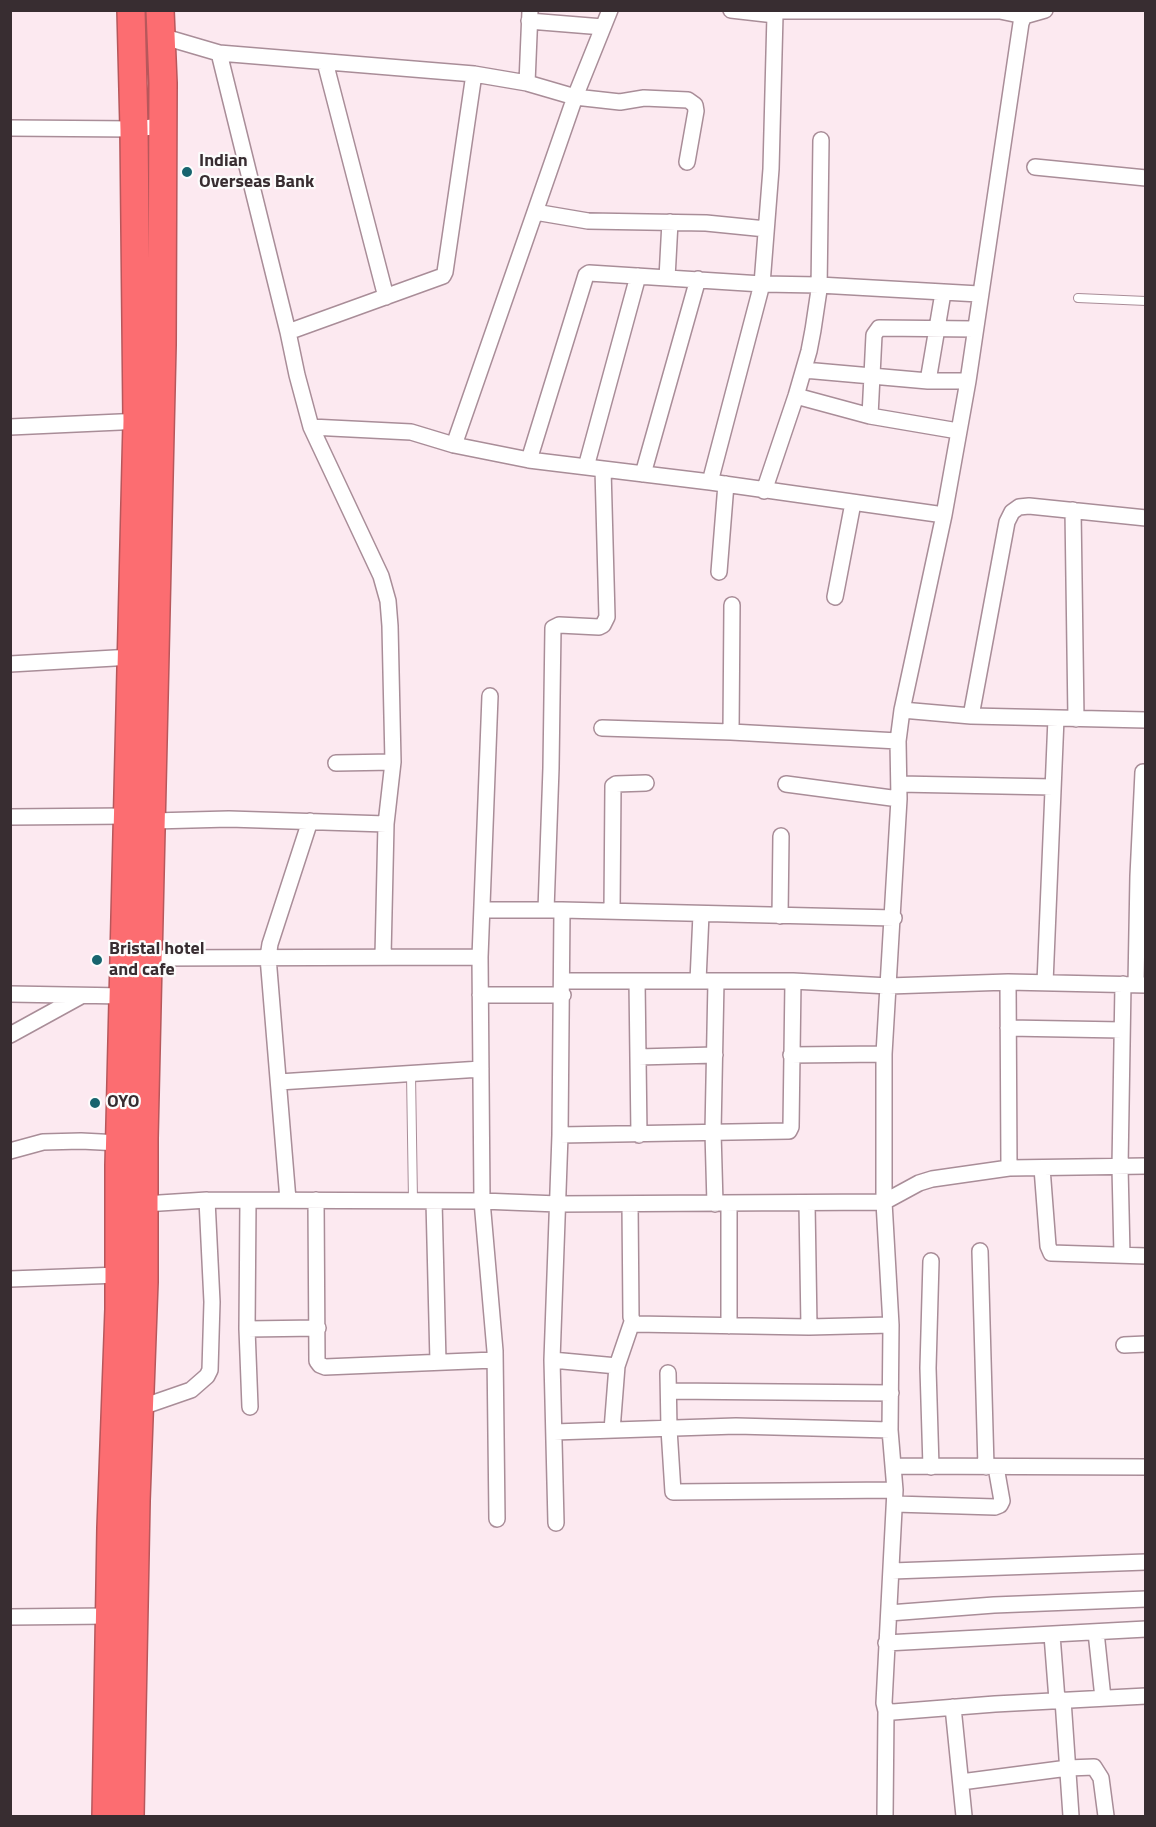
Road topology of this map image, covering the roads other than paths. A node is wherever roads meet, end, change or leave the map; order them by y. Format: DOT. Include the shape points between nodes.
graph roads {
  1 [pos="131,10"];
  2 [pos="610,10"];
  3 [pos="731,10"];
  4 [pos="1045,10"];
  5 [pos="774,15"];
  6 [pos="529,16"];
  7 [pos="1024,16"];
  8 [pos="160,23"];
  9 [pos="603,27"];
  10 [pos="219,53"];
  11 [pos="325,62"];
  12 [pos="474,74"];
  13 [pos="527,83"];
  14 [pos="575,97"];
  15 [pos="162,126"];
  16 [pos="10,128"];
  17 [pos="134,129"];
  18 [pos="821,140"];
  19 [pos="687,162"];
  20 [pos="1035,167"];
  21 [pos="1146,178"];
  22 [pos="535,212"];
  23 [pos="670,222"];
  24 [pos="766,230"];
  25 [pos="638,276"];
  26 [pos="667,278"];
  27 [pos="698,279"];
  28 [pos="762,284"];
  29 [pos="819,285"];
  30 [pos="943,293"];
  31 [pos="979,294"];
  32 [pos="386,297"];
  33 [pos="1078,298"];
  34 [pos="1146,301"];
  35 [pos="938,328"];
  36 [pos="974,329"];
  37 [pos="288,332"];
  38 [pos="804,370"];
  39 [pos="872,375"];
  40 [pos="928,381"];
  41 [pos="968,381"];
  42 [pos="796,396"];
  43 [pos="870,416"];
  44 [pos="149,421"];
  45 [pos="10,427"];
  46 [pos="312,427"];
  47 [pos="958,431"];
  48 [pos="454,445"];
  49 [pos="528,460"];
  50 [pos="586,467"];
  51 [pos="603,469"];
  52 [pos="643,474"];
  53 [pos="710,482"];
  54 [pos="726,484"];
  55 [pos="764,491"];
  56 [pos="854,503"];
  57 [pos="1073,510"];
  58 [pos="944,515"];
  59 [pos="1146,518"];
  60 [pos="719,572"];
  61 [pos="836,597"];
  62 [pos="732,605"];
  63 [pos="132,657"];
  64 [pos="10,664"];
  65 [pos="490,696"];
  66 [pos="902,710"];
  67 [pos="971,716"];
  68 [pos="1056,718"];
  69 [pos="1076,719"];
  70 [pos="1146,720"];
  71 [pos="602,728"];
  72 [pos="731,732"];
  73 [pos="898,741"];
  74 [pos="393,762"];
  75 [pos="336,763"];
  76 [pos="1143,772"];
  77 [pos="646,783"];
  78 [pos="786,784"];
  79 [pos="1053,787"];
  80 [pos="899,791"];
  81 [pos="10,817"];
  82 [pos="140,819"];
  83 [pos="310,821"];
  84 [pos="386,824"];
  85 [pos="781,836"];
  86 [pos="482,910"];
  87 [pos="546,910"];
  88 [pos="562,910"];
  89 [pos="612,911"];
  90 [pos="701,914"];
  91 [pos="780,916"];
  92 [pos="894,918"];
  93 [pos="382,956"];
  94 [pos="268,957"];
  95 [pos="480,957"];
  96 [pos="149,958"];
  97 [pos="637,981"];
  98 [pos="698,981"];
  99 [pos="716,981"];
  100 [pos="793,981"];
  101 [pos="1008,982"];
  102 [pos="1045,983"];
  103 [pos="1135,984"];
  104 [pos="889,986"];
  105 [pos="563,988"];
  106 [pos="10,994"];
  107 [pos="480,995"];
  108 [pos="82,996"];
  109 [pos="124,996"];
  110 [pos="1008,1028"];
  111 [pos="1122,1030"];
  112 [pos="10,1035"];
  113 [pos="884,1054"];
  114 [pos="715,1055"];
  115 [pos="791,1055"];
  116 [pos="638,1057"];
  117 [pos="481,1069"];
  118 [pos="411,1074"];
  119 [pos="279,1082"];
  120 [pos="713,1132"];
  121 [pos="560,1135"];
  122 [pos="639,1135"];
  123 [pos="120,1143"];
  124 [pos="10,1151"];
  125 [pos="1120,1167"];
  126 [pos="1146,1167"];
  127 [pos="1009,1168"];
  128 [pos="1042,1168"];
  129 [pos="207,1200"];
  130 [pos="288,1200"];
  131 [pos="316,1200"];
  132 [pos="248,1201"];
  133 [pos="413,1201"];
  134 [pos="434,1201"];
  135 [pos="482,1201"];
  136 [pos="884,1202"];
  137 [pos="144,1204"];
  138 [pos="558,1204"];
  139 [pos="630,1204"];
  140 [pos="722,1204"];
  141 [pos="807,1204"];
  142 [pos="980,1251"];
  143 [pos="1122,1255"];
  144 [pos="1145,1258"];
  145 [pos="931,1261"];
  146 [pos="119,1275"];
  147 [pos="10,1279"];
  148 [pos="632,1322"];
  149 [pos="891,1325"];
  150 [pos="729,1326"];
  151 [pos="318,1328"];
  152 [pos="809,1328"];
  153 [pos="247,1329"];
  154 [pos="1146,1344"];
  155 [pos="1124,1345"];
  156 [pos="494,1360"];
  157 [pos="552,1360"];
  158 [pos="438,1362"];
  159 [pos="617,1366"];
  160 [pos="669,1373"];
  161 [pos="669,1391"];
  162 [pos="891,1393"];
  163 [pos="250,1407"];
  164 [pos="139,1408"];
  165 [pos="669,1429"];
  166 [pos="612,1430"];
  167 [pos="890,1430"];
  168 [pos="554,1432"];
  169 [pos="894,1466"];
  170 [pos="931,1467"];
  171 [pos="991,1467"];
  172 [pos="1146,1467"];
  173 [pos="895,1497"];
  174 [pos="496,1519"];
  175 [pos="556,1523"];
  176 [pos="1146,1562"];
  177 [pos="892,1571"];
  178 [pos="1146,1599"];
  179 [pos="889,1612"];
  180 [pos="109,1616"];
  181 [pos="10,1617"];
  182 [pos="1146,1629"];
  183 [pos="1096,1632"];
  184 [pos="1052,1635"];
  185 [pos="886,1643"];
  186 [pos="1146,1695"];
  187 [pos="1103,1698"];
  188 [pos="1060,1700"];
  189 [pos="953,1707"];
  190 [pos="886,1711"];
  191 [pos="1068,1768"];
  192 [pos="962,1782"];
  193 [pos="106,1816"];
  194 [pos="130,1816"];
  195 [pos="885,1816"];
  196 [pos="964,1816"];
  197 [pos="1071,1816"];
  198 [pos="1106,1816"];
  1 -- 17 [label="highway"];
  2 -- 9 [label="street"];
  3 -- 5 [label="street"];
  4 -- 7 [label="street"];
  5 -- 7 [label="street" via="779,11 1000,11"];
  5 -- 24 [label="street"];
  6 -- 9 [label="street"];
  6 -- 13 [label="street"];
  7 -- 31 [label="street"];
  8 -- 10 [label="street"];
  8 -- 15 [label="highway"];
  9 -- 14 [label="street"];
  10 -- 11 [label="street"];
  10 -- 37 [label="street"];
  11 -- 12 [label="street"];
  11 -- 32 [label="street"];
  12 -- 13 [label="street"];
  12 -- 32 [label="street" via="445,272 439,279"];
  13 -- 14 [label="street"];
  14 -- 19 [label="street" via="620,102 644,98 692,102 696,111"];
  14 -- 22 [label="street"];
  15 -- 17 [label="street"];
  15 -- 44 [label="highway"];
  16 -- 17 [label="street"];
  17 -- 44 [label="highway"];
  18 -- 29 [label="street"];
  20 -- 21 [label="street"];
  22 -- 23 [label="street" via="588,221"];
  22 -- 48 [label="street"];
  23 -- 24 [label="street"];
  23 -- 26 [label="street"];
  24 -- 28 [label="street"];
  25 -- 26 [label="street"];
  25 -- 49 [label="street" via="587,274"];
  25 -- 50 [label="street"];
  26 -- 27 [label="street"];
  27 -- 28 [label="street"];
  27 -- 52 [label="street"];
  28 -- 29 [label="street"];
  28 -- 53 [label="street"];
  29 -- 30 [label="street"];
  29 -- 38 [label="street"];
  30 -- 31 [label="street"];
  30 -- 35 [label="street"];
  31 -- 36 [label="street"];
  32 -- 37 [label="street"];
  33 -- 34 [label="lane"];
  35 -- 36 [label="street"];
  35 -- 39 [label="street" via="879,328 874,335"];
  35 -- 40 [label="street"];
  36 -- 41 [label="street"];
  37 -- 46 [label="street"];
  38 -- 39 [label="street"];
  38 -- 42 [label="street"];
  39 -- 40 [label="street"];
  39 -- 43 [label="street"];
  40 -- 41 [label="street"];
  41 -- 47 [label="street"];
  42 -- 43 [label="street"];
  42 -- 55 [label="street"];
  43 -- 47 [label="street"];
  44 -- 45 [label="street"];
  44 -- 63 [label="highway"];
  44 -- 82 [label="highway"];
  46 -- 48 [label="street" via="411,432"];
  46 -- 74 [label="street" via="381,576 388,601"];
  47 -- 58 [label="street"];
  48 -- 49 [label="street"];
  49 -- 50 [label="street"];
  50 -- 51 [label="street"];
  51 -- 52 [label="street"];
  51 -- 87 [label="street" via="607,617 599,627 553,628"];
  52 -- 53 [label="street"];
  53 -- 54 [label="street"];
  54 -- 55 [label="street"];
  54 -- 60 [label="street"];
  55 -- 56 [label="street"];
  56 -- 58 [label="street"];
  56 -- 61 [label="street"];
  57 -- 59 [label="street"];
  57 -- 67 [label="street" via="1019,507 1007,522"];
  57 -- 69 [label="street"];
  58 -- 66 [label="street"];
  62 -- 72 [label="street"];
  63 -- 64 [label="street"];
  63 -- 82 [label="highway"];
  65 -- 86 [label="street"];
  66 -- 67 [label="street"];
  66 -- 73 [label="street"];
  67 -- 68 [label="street"];
  68 -- 69 [label="street"];
  68 -- 79 [label="street"];
  69 -- 70 [label="street"];
  71 -- 72 [label="street"];
  72 -- 73 [label="street"];
  73 -- 80 [label="street"];
  74 -- 75 [label="street"];
  74 -- 84 [label="street"];
  76 -- 103 [label="street"];
  77 -- 89 [label="street" via="613,786"];
  78 -- 80 [label="street"];
  79 -- 80 [label="street"];
  79 -- 102 [label="street"];
  80 -- 92 [label="street"];
  81 -- 82 [label="street"];
  82 -- 83 [label="street"];
  82 -- 96 [label="highway"];
  82 -- 109 [label="highway"];
  83 -- 84 [label="street"];
  83 -- 94 [label="street"];
  84 -- 93 [label="street"];
  85 -- 91 [label="street"];
  86 -- 87 [label="street"];
  86 -- 95 [label="street"];
  87 -- 88 [label="street"];
  88 -- 89 [label="street"];
  88 -- 105 [label="street"];
  89 -- 90 [label="street"];
  90 -- 91 [label="street"];
  90 -- 98 [label="street"];
  91 -- 92 [label="street"];
  92 -- 104 [label="street"];
  93 -- 94 [label="street"];
  93 -- 95 [label="street"];
  94 -- 96 [label="street"];
  94 -- 119 [label="street"];
  95 -- 107 [label="street"];
  96 -- 137 [label="highway"];
  97 -- 98 [label="street"];
  97 -- 105 [label="street"];
  97 -- 116 [label="street"];
  98 -- 99 [label="street"];
  99 -- 100 [label="street"];
  99 -- 114 [label="street"];
  100 -- 104 [label="street"];
  100 -- 115 [label="street"];
  101 -- 102 [label="street"];
  101 -- 104 [label="street"];
  101 -- 110 [label="street"];
  102 -- 103 [label="street"];
  103 -- 111 [label="street"];
  104 -- 113 [label="street"];
  105 -- 107 [label="street"];
  105 -- 121 [label="street"];
  106 -- 108 [label="street"];
  107 -- 117 [label="street"];
  108 -- 109 [label="street"];
  108 -- 112 [label="street"];
  109 -- 123 [label="highway"];
  110 -- 111 [label="street"];
  110 -- 127 [label="street"];
  111 -- 125 [label="street"];
  113 -- 115 [label="street"];
  113 -- 136 [label="street"];
  114 -- 116 [label="street"];
  114 -- 120 [label="street"];
  115 -- 120 [label="street" via="791,1130"];
  116 -- 122 [label="street"];
  117 -- 118 [label="street"];
  117 -- 135 [label="street"];
  118 -- 119 [label="street"];
  118 -- 133 [label="lane"];
  119 -- 130 [label="street"];
  120 -- 122 [label="street"];
  120 -- 140 [label="street"];
  121 -- 122 [label="street"];
  121 -- 138 [label="street"];
  123 -- 124 [label="street" via="43,1142"];
  123 -- 146 [label="highway"];
  125 -- 126 [label="street"];
  125 -- 128 [label="street"];
  125 -- 143 [label="street"];
  127 -- 128 [label="street"];
  127 -- 136 [label="street" via="933,1179"];
  128 -- 143 [label="street" via="1051,1253"];
  129 -- 132 [label="street"];
  129 -- 137 [label="street"];
  129 -- 164 [label="street" via="212,1292 210,1370 191,1389"];
  130 -- 131 [label="street"];
  130 -- 132 [label="street"];
  131 -- 133 [label="street"];
  131 -- 151 [label="street"];
  132 -- 153 [label="street"];
  133 -- 134 [label="street"];
  134 -- 135 [label="street"];
  134 -- 158 [label="street"];
  135 -- 138 [label="street"];
  135 -- 156 [label="street"];
  136 -- 141 [label="street"];
  136 -- 149 [label="street"];
  137 -- 164 [label="highway"];
  138 -- 139 [label="street"];
  138 -- 157 [label="street"];
  139 -- 140 [label="street"];
  139 -- 148 [label="street"];
  140 -- 141 [label="street"];
  140 -- 150 [label="street"];
  141 -- 152 [label="street"];
  142 -- 171 [label="street"];
  143 -- 144 [label="street"];
  145 -- 170 [label="street"];
  146 -- 147 [label="street"];
  146 -- 180 [label="highway"];
  148 -- 150 [label="street"];
  148 -- 159 [label="street"];
  149 -- 152 [label="street"];
  149 -- 162 [label="street"];
  150 -- 152 [label="street"];
  151 -- 153 [label="street"];
  151 -- 158 [label="street" via="317,1361 325,1367"];
  153 -- 163 [label="street"];
  154 -- 155 [label="street"];
  156 -- 158 [label="street"];
  156 -- 174 [label="street"];
  157 -- 159 [label="street"];
  157 -- 168 [label="street"];
  159 -- 166 [label="street"];
  160 -- 161 [label="street"];
  161 -- 162 [label="street"];
  161 -- 165 [label="street"];
  162 -- 167 [label="street"];
  164 -- 194 [label="highway"];
  165 -- 166 [label="street"];
  165 -- 167 [label="street" via="736,1426"];
  165 -- 173 [label="street" via="673,1492"];
  166 -- 168 [label="street"];
  167 -- 169 [label="street"];
  168 -- 175 [label="street"];
  169 -- 170 [label="street"];
  169 -- 173 [label="street"];
  170 -- 171 [label="street"];
  171 -- 172 [label="street"];
  171 -- 173 [label="street" via="1002,1501 995,1507"];
  173 -- 177 [label="street"];
  176 -- 177 [label="street"];
  177 -- 179 [label="street"];
  178 -- 179 [label="street"];
  179 -- 185 [label="street"];
  180 -- 181 [label="street"];
  180 -- 193 [label="highway"];
  182 -- 183 [label="street"];
  183 -- 184 [label="street"];
  183 -- 187 [label="street"];
  184 -- 185 [label="street"];
  184 -- 188 [label="street"];
  185 -- 190 [label="street"];
  186 -- 187 [label="street"];
  187 -- 188 [label="street"];
  188 -- 189 [label="street"];
  188 -- 191 [label="street"];
  189 -- 190 [label="street"];
  189 -- 192 [label="street"];
  190 -- 195 [label="street"];
  191 -- 192 [label="street"];
  191 -- 197 [label="street"];
  191 -- 198 [label="street" via="1097,1769"];
  192 -- 196 [label="street"];
}
